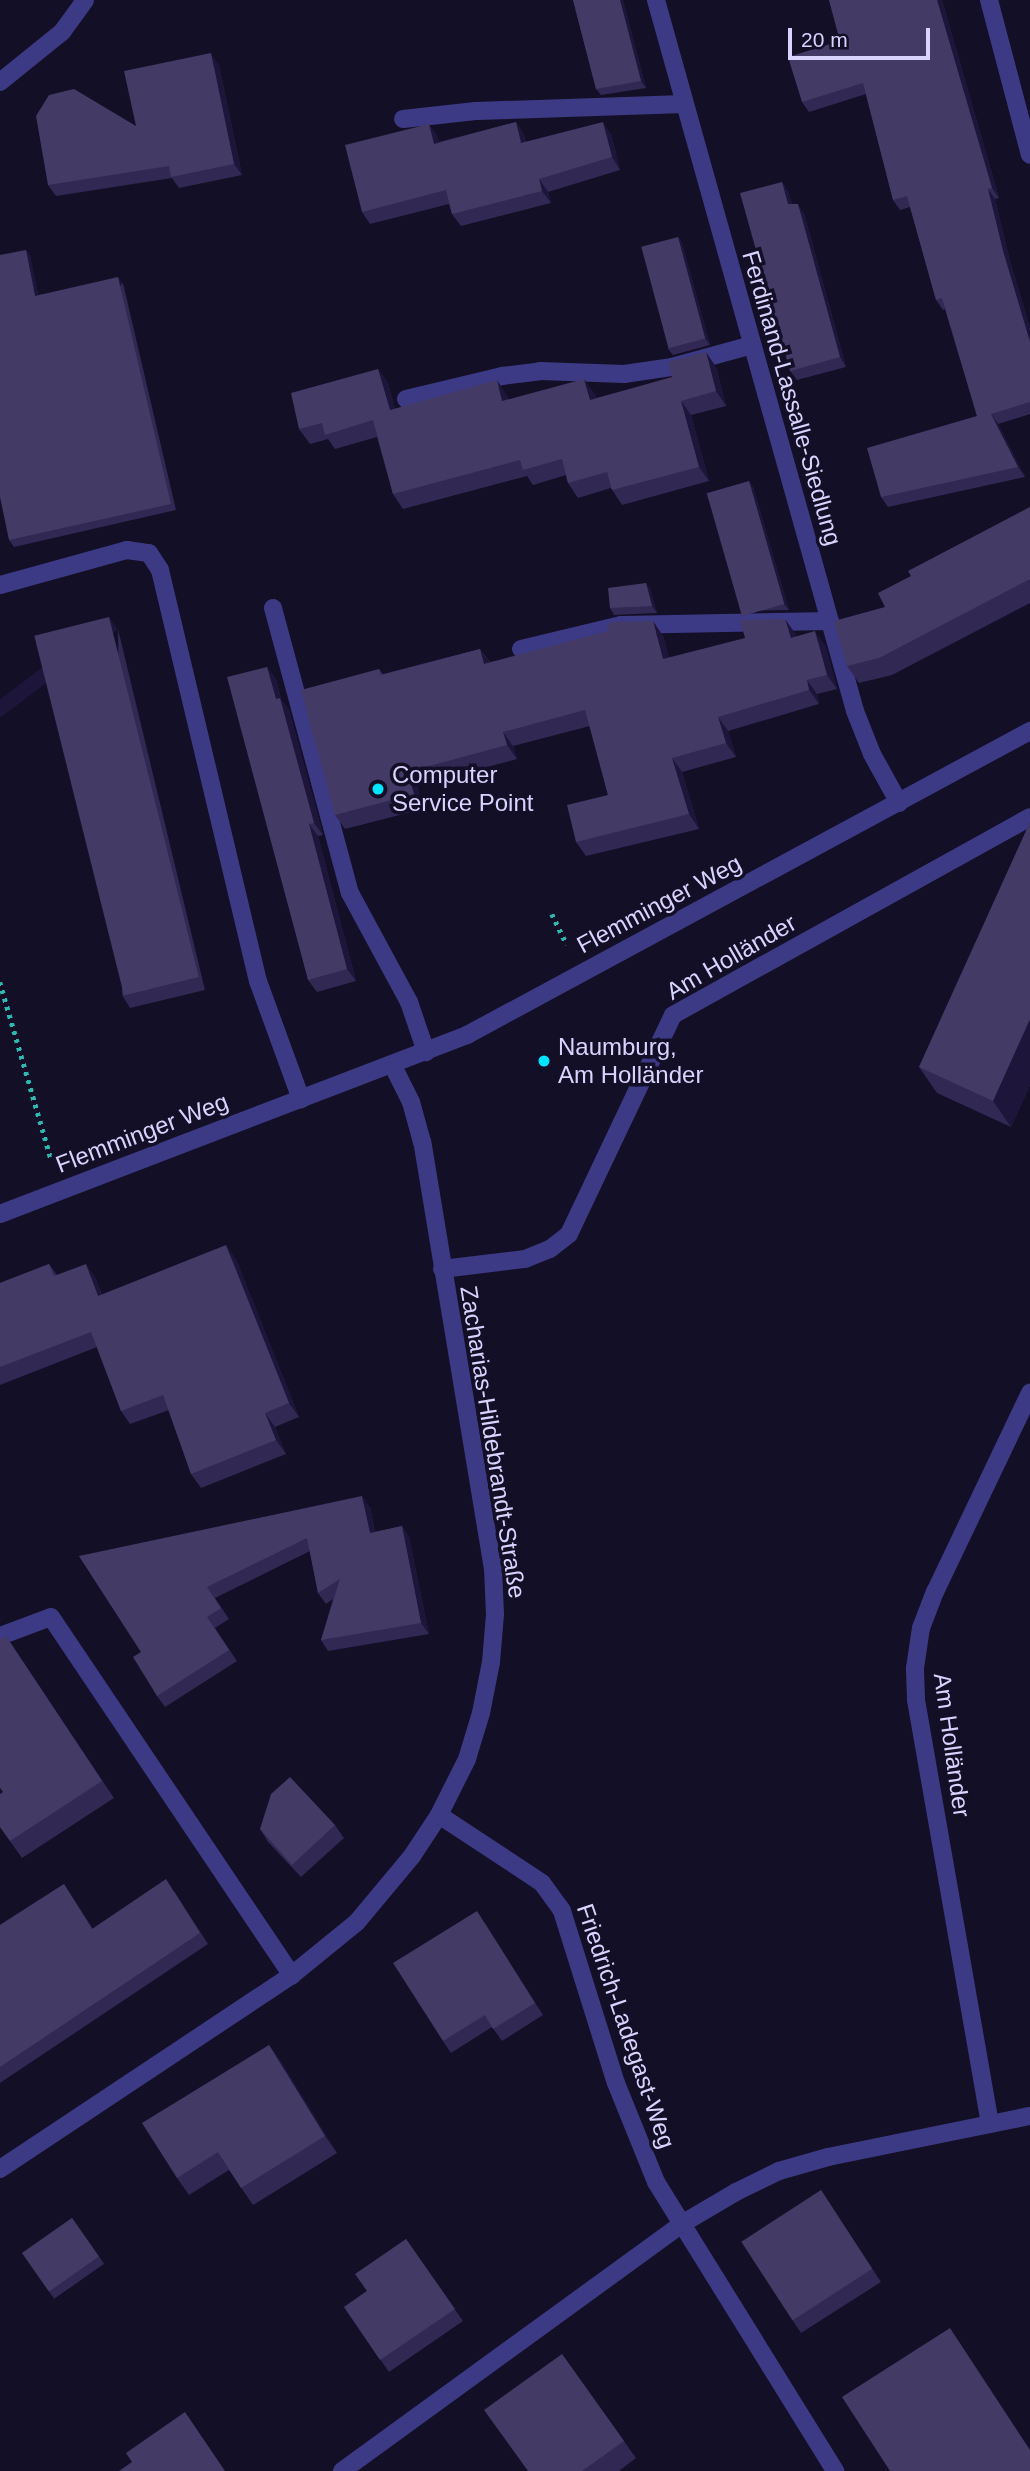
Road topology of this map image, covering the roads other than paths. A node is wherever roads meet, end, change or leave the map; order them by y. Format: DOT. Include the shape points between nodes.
graph roads {
  1 [pos="85,0"];
  2 [pos="656,0"];
  3 [pos="989,0"];
  4 [pos="0,82"];
  5 [pos="684,104"];
  6 [pos="403,119"];
  7 [pos="1030,155"];
  8 [pos="752,345"];
  9 [pos="405,399"];
  10 [pos="0,585"];
  11 [pos="272,608"];
  12 [pos="830,621"];
  13 [pos="521,649"];
  14 [pos="1030,731"];
  15 [pos="899,803"];
  16 [pos="1030,817"];
  17 [pos="425,1052"];
  18 [pos="393,1065"];
  19 [pos="301,1099"];
  20 [pos="0,1214"];
  21 [pos="442,1269"];
  22 [pos="1030,1393"];
  23 [pos="0,1636"];
  24 [pos="439,1815"];
  25 [pos="292,1975"];
  26 [pos="1030,2116"];
  27 [pos="990,2124"];
  28 [pos="0,2169"];
  29 [pos="680,2225"];
  30 [pos="342,2471"];
  31 [pos="835,2471"];
  1 -- 4 [label="street" via="62,32"];
  2 -- 5 [label="street, Ferdinand-Lassalle-Siedlung"];
  3 -- 7 [label="street"];
  5 -- 6 [label="street" via="476,111"];
  5 -- 8 [label="street, Ferdinand-Lassalle-Siedlung"];
  8 -- 9 [label="street" via="671,367 624,374 540,371"];
  8 -- 12 [label="street, Ferdinand-Lassalle-Siedlung"];
  10 -- 19 [label="street" via="127,550 149,553 160,570 258,981"];
  11 -- 17 [label="street" via="350,893 409,1002"];
  12 -- 13 [label="street" via="621,625"];
  12 -- 15 [label="street, Ferdinand-Lassalle-Siedlung" via="855,711"];
  14 -- 15 [label="street, Flemminger Weg"];
  15 -- 17 [label="street, Flemminger Weg" via="512,1012"];
  16 -- 21 [label="street, Am Holländer" via="673,1015 569,1234 550,1249 525,1259"];
  17 -- 18 [label="street, Flemminger Weg"];
  18 -- 19 [label="street, Flemminger Weg"];
  18 -- 21 [label="street, Zacharias-Hildebrandt-Straße" via="411,1102 422,1142"];
  19 -- 20 [label="street, Flemminger Weg"];
  21 -- 24 [label="street, Zacharias-Hildebrandt-Straße" via="486,1518 495,1614 481,1713 467,1759"];
  22 -- 27 [label="street, Am Holländer" via="935,1592 921,1628 915,1668 918,1712"];
  23 -- 25 [label="street" via="51,1617"];
  24 -- 25 [label="street, Zacharias-Hildebrandt-Straße" via="358,1922"];
  24 -- 29 [label="street, Friedrich-Ladegast-Weg" via="542,1883 562,1911 616,2083 656,2182"];
  25 -- 28 [label="street, Zacharias-Hildebrandt-Straße"];
  26 -- 27 [label="street"];
  27 -- 29 [label="street" via="779,2171"];
  29 -- 30 [label="street"];
  29 -- 31 [label="street, Friedrich-Ladegast-Weg"];
}
